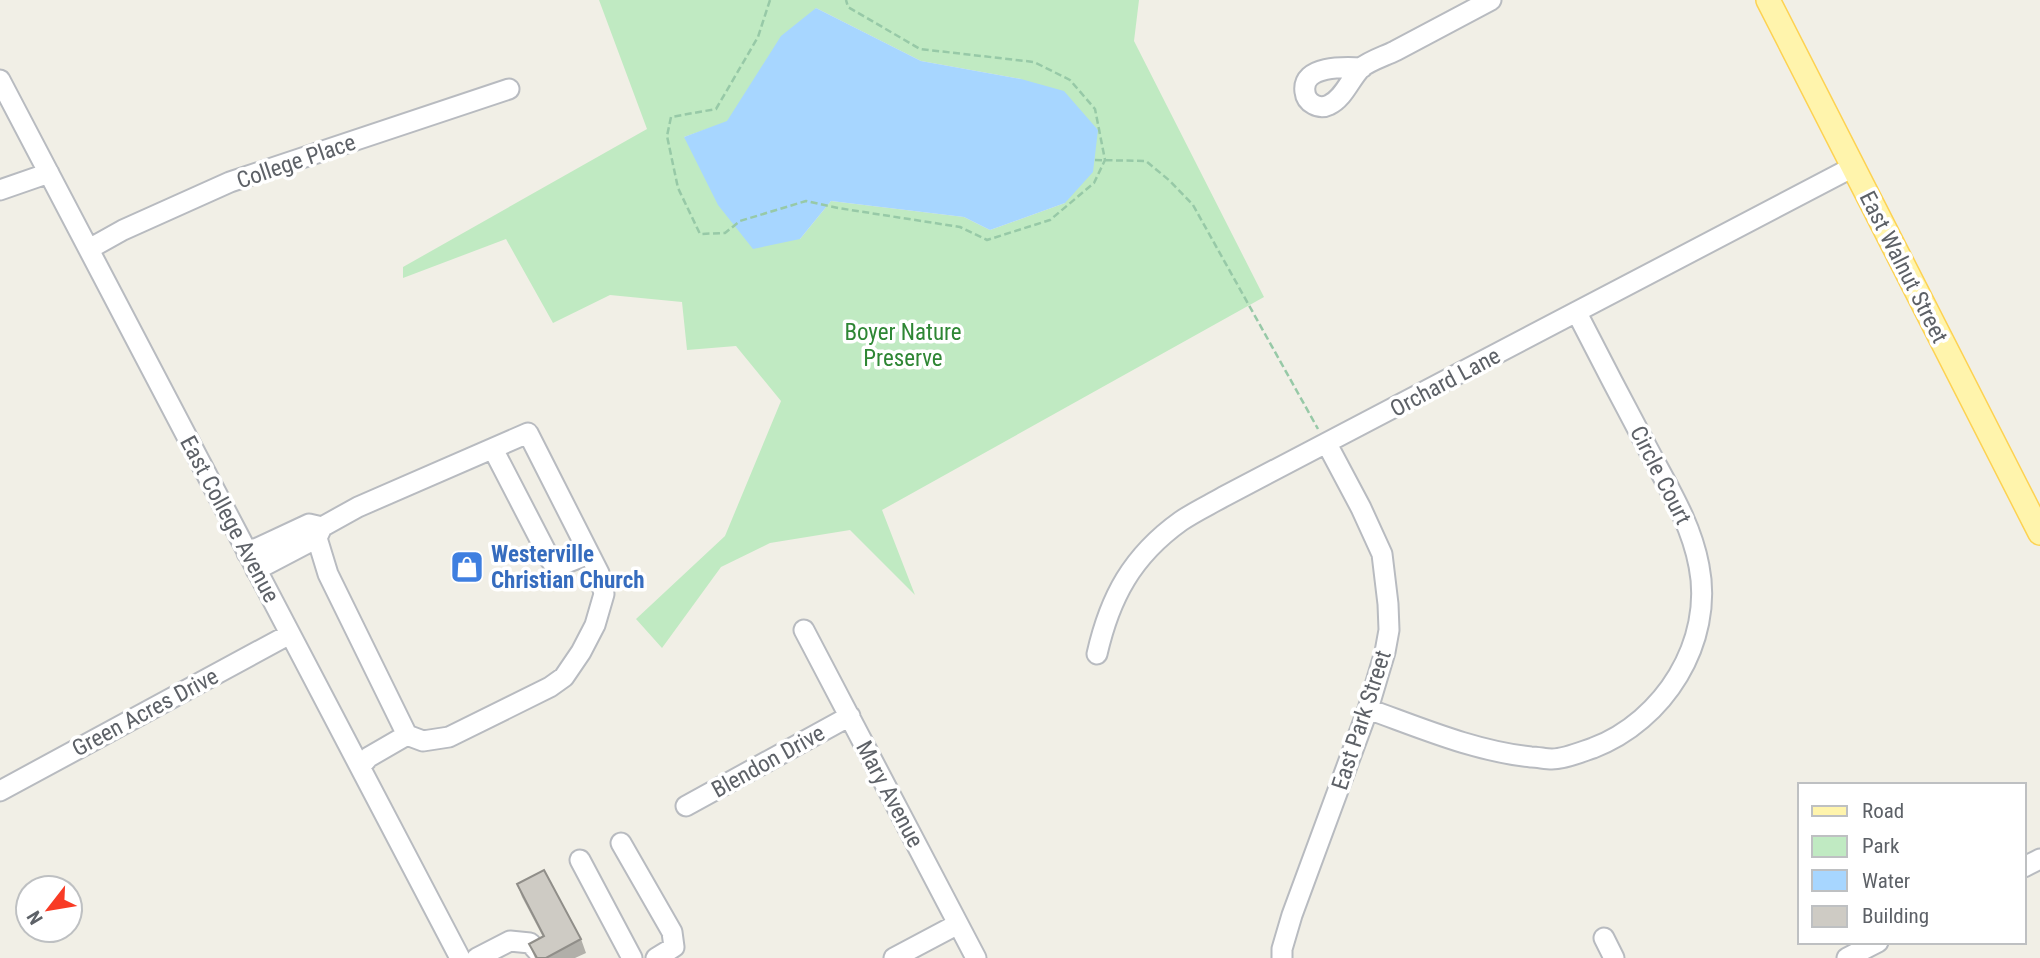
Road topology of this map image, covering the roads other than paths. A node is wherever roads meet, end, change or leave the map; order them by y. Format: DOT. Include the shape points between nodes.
graph roads {
  1 [pos="1491,0"];
  2 [pos="1768,0"];
  3 [pos="1362,68"];
  4 [pos="0,80"];
  5 [pos="509,89"];
  6 [pos="1853,167"];
  7 [pos="49,173"];
  8 [pos="0,190"];
  9 [pos="89,249"];
  10 [pos="1577,313"];
  11 [pos="1327,444"];
  12 [pos="493,449"];
  13 [pos="320,533"];
  14 [pos="2040,533"];
  15 [pos="247,553"];
  16 [pos="589,554"];
  17 [pos="256,570"];
  18 [pos="804,629"];
  19 [pos="290,634"];
  20 [pos="1097,654"];
  21 [pos="1368,709"];
  22 [pos="850,716"];
  23 [pos="407,735"];
  24 [pos="360,767"];
  25 [pos="0,790"];
  26 [pos="685,806"];
  27 [pos="621,843"];
  28 [pos="580,860"];
  29 [pos="958,924"];
  30 [pos="1604,938"];
  31 [pos="1874,944"];
  32 [pos="540,954"];
  33 [pos="460,958"];
  34 [pos="477,958"];
  35 [pos="632,958"];
  36 [pos="656,958"];
  37 [pos="894,958"];
  38 [pos="976,958"];
  39 [pos="1282,958"];
  40 [pos="1614,958"];
  41 [pos="1847,958"];
  1 -- 3 [label="street"];
  2 -- 6 [label="main road, East Walnut Street"];
  4 -- 7 [label="street, East College Avenue"];
  5 -- 9 [label="street, College Place" via="230,182"];
  6 -- 10 [label="street, Orchard Lane"];
  6 -- 14 [label="main road, East Walnut Street"];
  7 -- 8 [label="street"];
  7 -- 9 [label="street, East College Avenue"];
  9 -- 15 [label="street, East College Avenue"];
  10 -- 11 [label="street, Orchard Lane"];
  10 -- 21 [label="street, Circle Court" via="1687,522 1699,567 1702,606 1687,659 1657,705 1634,725 1610,741 1553,759 1466,744"];
  11 -- 20 [label="street, Orchard Lane" via="1181,522 1147,551 1120,585 1104,621"];
  11 -- 21 [label="street, East Park Street" via="1373,533 1386,581 1389,630"];
  12 -- 13 [label="street" via="358,508"];
  12 -- 16 [label="street" via="551,561 561,565"];
  12 -- 16 [label="street" via="528,433"];
  13 -- 15 [label="street" via="309,524"];
  13 -- 17 [label="street"];
  13 -- 23 [label="street" via="328,574"];
  15 -- 17 [label="street, East College Avenue"];
  16 -- 23 [label="street" via="604,594 581,652 564,677 449,737 423,741"];
  17 -- 19 [label="street, East College Avenue"];
  18 -- 22 [label="street, Mary Avenue"];
  19 -- 24 [label="street, East College Avenue"];
  19 -- 25 [label="street, Green Acres Drive"];
  21 -- 39 [label="street, East Park Street" via="1292,915"];
  22 -- 26 [label="street, Blendon Drive"];
  22 -- 29 [label="street, Mary Avenue"];
  23 -- 24 [label="street"];
  24 -- 33 [label="street, East College Avenue"];
  27 -- 36 [label="street" via="671,932 674,947"];
  28 -- 35 [label="street"];
  29 -- 37 [label="street"];
  29 -- 38 [label="street, Mary Avenue"];
  30 -- 40 [label="street"];
  31 -- 41 [label="street"];
  32 -- 34 [label="street" via="530,943 510,941"];
}
